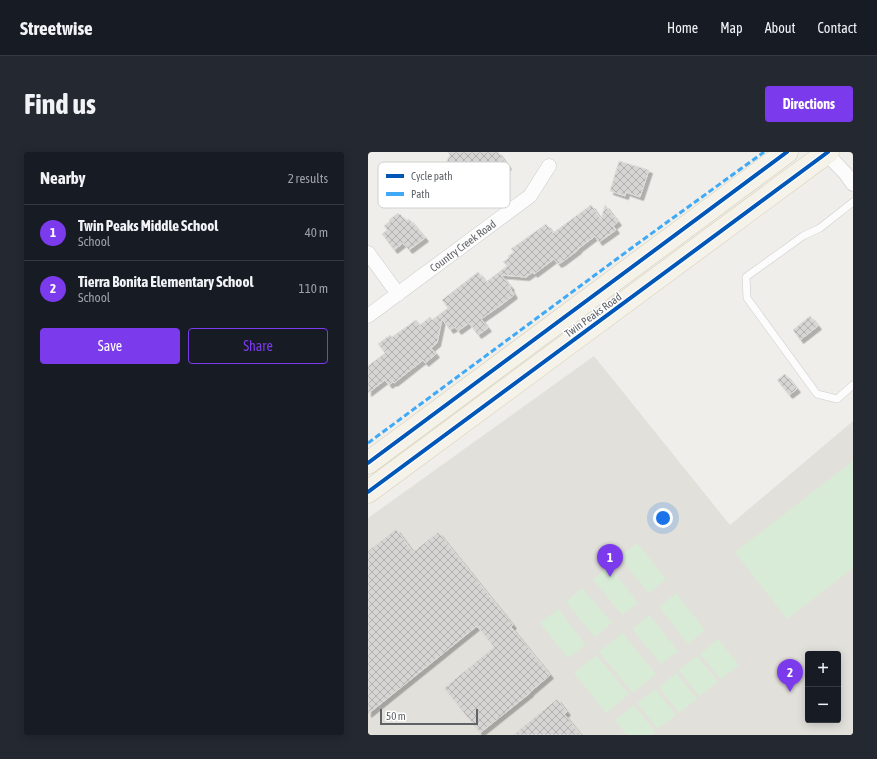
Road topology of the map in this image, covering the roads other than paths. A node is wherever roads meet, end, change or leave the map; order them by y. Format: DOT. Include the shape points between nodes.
graph roads {
  1 [pos="786,152"];
  2 [pos="827,152"];
  3 [pos="549,166"];
  4 [pos="853,184"];
  5 [pos="853,202"];
  6 [pos="368,253"];
  7 [pos="398,294"];
  8 [pos="368,316"];
  9 [pos="853,385"];
  10 [pos="368,463"];
  11 [pos="368,492"];
  1 -- 10 [label="main road, Twin Peaks Road"];
  2 -- 4 [label="street"];
  2 -- 11 [label="main road, Twin Peaks Road"];
  3 -- 7 [label="street, Country Creek Road" via="530,196"];
  5 -- 9 [label="lane" via="820,228 803,236 746,277 747,298 817,394 837,399"];
  6 -- 7 [label="street"];
  7 -- 8 [label="street, Country Creek Road"];
}
